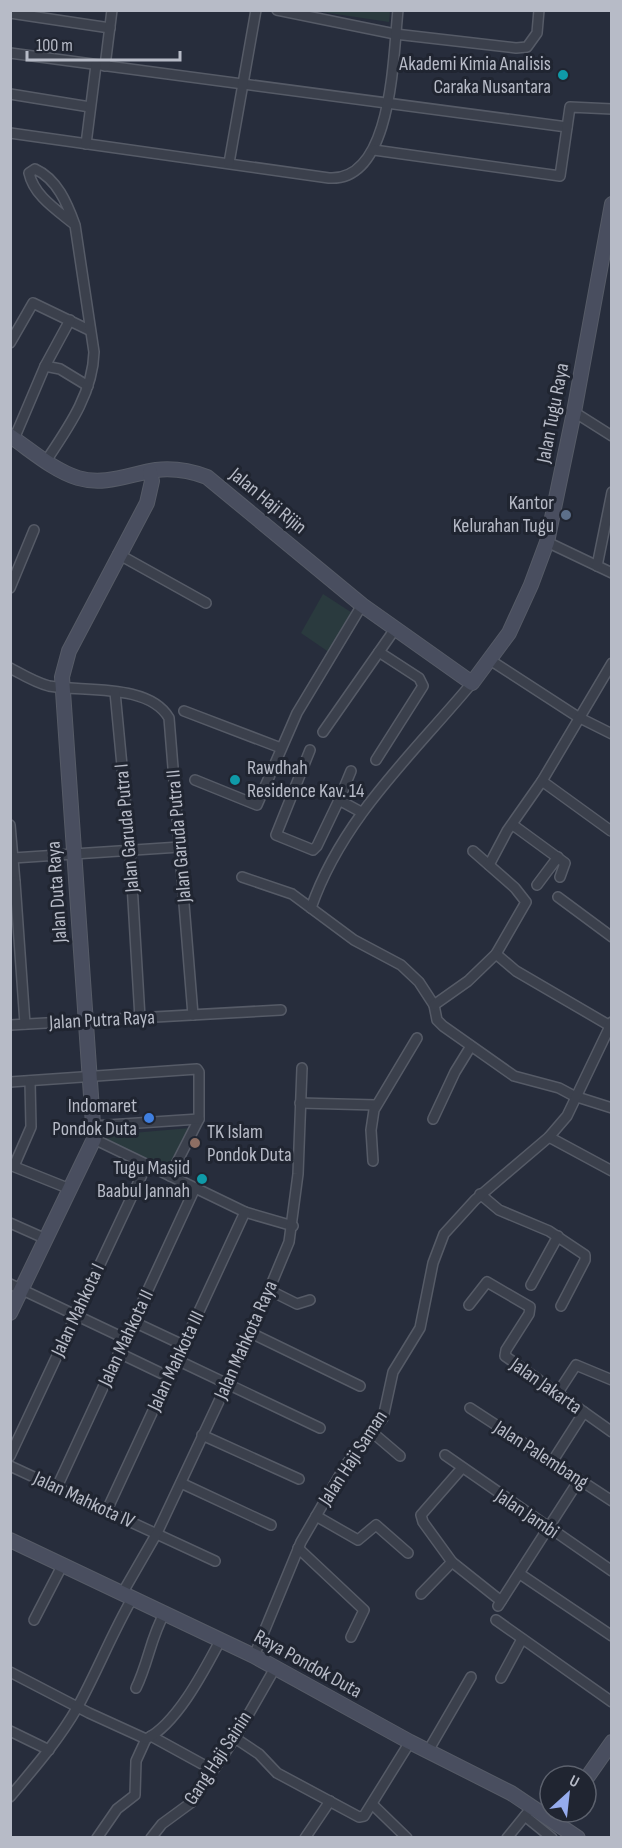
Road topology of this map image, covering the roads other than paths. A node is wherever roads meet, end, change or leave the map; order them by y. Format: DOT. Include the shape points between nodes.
graph roads {
  1 [pos="112,10"];
  2 [pos="256,10"];
  3 [pos="277,10"];
  4 [pos="398,10"];
  5 [pos="539,10"];
  6 [pos="10,13"];
  7 [pos="110,28"];
  8 [pos="395,34"];
  9 [pos="10,53"];
  10 [pos="100,66"];
  11 [pos="244,83"];
  12 [pos="10,94"];
  13 [pos="386,104"];
  14 [pos="90,107"];
  15 [pos="612,109"];
  16 [pos="567,127"];
  17 [pos="10,133"];
  18 [pos="86,144"];
  19 [pos="374,150"];
  20 [pos="229,163"];
  21 [pos="612,204"];
  22 [pos="75,225"];
  23 [pos="607,256"];
  24 [pos="70,320"];
  25 [pos="89,330"];
  26 [pos="10,343"];
  27 [pos="45,366"];
  28 [pos="88,386"];
  29 [pos="574,412"];
  30 [pos="612,436"];
  31 [pos="12,438"];
  32 [pos="46,460"];
  33 [pos="150,472"];
  34 [pos="612,492"];
  35 [pos="34,530"];
  36 [pos="547,542"];
  37 [pos="118,554"];
  38 [pos="597,566"];
  39 [pos="612,573"];
  40 [pos="10,588"];
  41 [pos="206,603"];
  42 [pos="362,605"];
  43 [pos="395,629"];
  44 [pos="379,652"];
  45 [pos="490,660"];
  46 [pos="612,663"];
  47 [pos="10,668"];
  48 [pos="472,683"];
  49 [pos="62,687"];
  50 [pos="116,692"];
  51 [pos="184,711"];
  52 [pos="578,717"];
  53 [pos="611,726"];
  54 [pos="323,732"];
  55 [pos="612,734"];
  56 [pos="281,748"];
  57 [pos="310,750"];
  58 [pos="375,760"];
  59 [pos="351,771"];
  60 [pos="195,780"];
  61 [pos="543,781"];
  62 [pos="339,800"];
  63 [pos="361,812"];
  64 [pos="10,825"];
  65 [pos="513,825"];
  66 [pos="11,831"];
  67 [pos="611,831"];
  68 [pos="180,847"];
  69 [pos="130,849"];
  70 [pos="473,851"];
  71 [pos="73,854"];
  72 [pos="558,857"];
  73 [pos="14,858"];
  74 [pos="489,865"];
  75 [pos="242,877"];
  76 [pos="560,877"];
  77 [pos="13,882"];
  78 [pos="537,885"];
  79 [pos="558,897"];
  80 [pos="311,908"];
  81 [pos="612,937"];
  82 [pos="496,954"];
  83 [pos="434,1005"];
  84 [pos="281,1010"];
  85 [pos="193,1015"];
  86 [pos="140,1018"];
  87 [pos="86,1020"];
  88 [pos="25,1024"];
  89 [pos="10,1025"];
  90 [pos="611,1025"];
  91 [pos="417,1038"];
  92 [pos="471,1046"];
  93 [pos="302,1068"];
  94 [pos="89,1077"];
  95 [pos="30,1081"];
  96 [pos="10,1082"];
  97 [pos="574,1096"];
  98 [pos="300,1103"];
  99 [pos="376,1106"];
  100 [pos="612,1108"];
  101 [pos="199,1119"];
  102 [pos="433,1119"];
  103 [pos="94,1133"];
  104 [pos="549,1137"];
  105 [pos="373,1161"];
  106 [pos="147,1164"];
  107 [pos="12,1166"];
  108 [pos="612,1172"];
  109 [pos="170,1176"];
  110 [pos="195,1188"];
  111 [pos="70,1189"];
  112 [pos="480,1194"];
  113 [pos="245,1212"];
  114 [pos="10,1223"];
  115 [pos="293,1226"];
  116 [pos="558,1236"];
  117 [pos="46,1239"];
  118 [pos="531,1285"];
  119 [pos="16,1287"];
  120 [pos="269,1290"];
  121 [pos="310,1300"];
  122 [pos="470,1305"];
  123 [pos="561,1306"];
  124 [pos="10,1313"];
  125 [pos="75,1315"];
  126 [pos="134,1322"];
  127 [pos="251,1333"];
  128 [pos="126,1339"];
  129 [pos="183,1345"];
  130 [pos="119,1353"];
  131 [pos="177,1360"];
  132 [pos="169,1377"];
  133 [pos="612,1380"];
  134 [pos="227,1384"];
  135 [pos="360,1386"];
  136 [pos="557,1394"];
  137 [pos="470,1408"];
  138 [pos="584,1412"];
  139 [pos="320,1428"];
  140 [pos="373,1432"];
  141 [pos="612,1432"];
  142 [pos="202,1435"];
  143 [pos="445,1455"];
  144 [pos="10,1456"];
  145 [pos="400,1456"];
  146 [pos="552,1462"];
  147 [pos="10,1466"];
  148 [pos="462,1468"];
  149 [pos="299,1479"];
  150 [pos="579,1480"];
  151 [pos="181,1482"];
  152 [pos="57,1487"];
  153 [pos="612,1501"];
  154 [pos="107,1510"];
  155 [pos="316,1516"];
  156 [pos="271,1525"];
  157 [pos="548,1528"];
  158 [pos="157,1533"];
  159 [pos="10,1540"];
  160 [pos="298,1548"];
  161 [pos="408,1553"];
  162 [pos="215,1561"];
  163 [pos="452,1562"];
  164 [pos="63,1564"];
  165 [pos="612,1570"];
  166 [pos="520,1574"];
  167 [pos="421,1594"];
  168 [pos="128,1595"];
  169 [pos="165,1612"];
  170 [pos="34,1620"];
  171 [pos="496,1620"];
  172 [pos="351,1636"];
  173 [pos="612,1636"];
  174 [pos="522,1639"];
  175 [pos="221,1640"];
  176 [pos="254,1656"];
  177 [pos="275,1668"];
  178 [pos="10,1672"];
  179 [pos="471,1677"];
  180 [pos="501,1678"];
  181 [pos="136,1688"];
  182 [pos="612,1702"];
  183 [pos="78,1706"];
  184 [pos="10,1731"];
  185 [pos="149,1737"];
  186 [pos="235,1738"];
  187 [pos="410,1742"];
  188 [pos="612,1742"];
  189 [pos="49,1750"];
  190 [pos="428,1751"];
  191 [pos="597,1764"];
  192 [pos="213,1770"];
  193 [pos="10,1797"];
  194 [pos="330,1800"];
  195 [pos="372,1804"];
  196 [pos="529,1811"];
  197 [pos="538,1813"];
  198 [pos="566,1824"];
  199 [pos="97,1838"];
  200 [pos="151,1838"];
  201 [pos="305,1838"];
  202 [pos="407,1838"];
  203 [pos="507,1838"];
  204 [pos="552,1838"];
  205 [pos="578,1838"];
  1 -- 7 [label="street"];
  2 -- 11 [label="street"];
  3 -- 8 [label="street"];
  4 -- 8 [label="street"];
  5 -- 8 [label="street" via="537,33 527,47"];
  6 -- 7 [label="street"];
  7 -- 10 [label="street"];
  8 -- 13 [label="street"];
  9 -- 10 [label="street"];
  10 -- 11 [label="street"];
  10 -- 14 [label="street"];
  11 -- 13 [label="street"];
  11 -- 20 [label="street"];
  12 -- 14 [label="street"];
  13 -- 16 [label="street"];
  13 -- 19 [label="street"];
  14 -- 18 [label="street"];
  15 -- 16 [label="street" via="573,106 568,111"];
  16 -- 19 [label="street" via="562,172 556,177"];
  17 -- 18 [label="street"];
  18 -- 20 [label="street"];
  19 -- 20 [label="street" via="353,174 338,179"];
  21 -- 23 [label="street, Jalan Tugu Raya"];
  22 -- 22 [label="street" via="43,198 29,172 35,169 44,173 57,187"];
  22 -- 25 [label="street"];
  23 -- 29 [label="street, Jalan Tugu Raya"];
  24 -- 25 [label="street"];
  24 -- 26 [label="street" via="33,303"];
  24 -- 27 [label="street"];
  25 -- 28 [label="street" via="94,352"];
  27 -- 28 [label="street" via="60,369"];
  27 -- 31 [label="street"];
  28 -- 32 [label="street" via="68,428"];
  29 -- 30 [label="street"];
  29 -- 36 [label="street, Jalan Tugu Raya"];
  31 -- 32 [label="street, Jalan Haji Rijin"];
  32 -- 33 [label="street, Jalan Haji Rijin" via="64,472 91,480"];
  33 -- 37 [label="street, Jalan Duta Raya" via="150,496"];
  33 -- 42 [label="street, Jalan Haji Rijin" via="182,470 207,477"];
  34 -- 38 [label="street"];
  35 -- 40 [label="street"];
  36 -- 38 [label="street"];
  36 -- 45 [label="street, Jalan Tugu Raya" via="513,624"];
  37 -- 41 [label="street"];
  37 -- 49 [label="street, Jalan Duta Raya" via="69,651"];
  38 -- 39 [label="street"];
  42 -- 43 [label="street, Jalan Haji Rijin"];
  42 -- 56 [label="street" via="297,713"];
  43 -- 44 [label="street"];
  43 -- 48 [label="street, Jalan Haji Rijin"];
  44 -- 54 [label="street"];
  44 -- 58 [label="street" via="419,678 423,686"];
  45 -- 48 [label="street, Jalan Tugu Raya"];
  45 -- 52 [label="street"];
  46 -- 52 [label="street"];
  47 -- 49 [label="street" via="43,684"];
  48 -- 63 [label="street"];
  49 -- 50 [label="street"];
  49 -- 71 [label="street, Jalan Duta Raya"];
  50 -- 68 [label="street, Jalan Garuda Putra II" via="153,704 169,718"];
  50 -- 69 [label="street, Jalan Garuda Putra I"];
  51 -- 56 [label="street"];
  52 -- 53 [label="street"];
  52 -- 55 [label="street"];
  52 -- 61 [label="street"];
  56 -- 60 [label="street" via="257,805"];
  57 -- 62 [label="street" via="276,835 313,850"];
  59 -- 62 [label="street"];
  61 -- 65 [label="street"];
  61 -- 67 [label="street"];
  62 -- 63 [label="street"];
  63 -- 80 [label="street" via="334,855"];
  64 -- 66 [label="street"];
  65 -- 72 [label="street"];
  65 -- 74 [label="street"];
  66 -- 73 [label="street"];
  68 -- 69 [label="street"];
  68 -- 85 [label="street, Jalan Garuda Putra II"];
  69 -- 71 [label="street"];
  69 -- 86 [label="street, Jalan Garuda Putra I"];
  70 -- 74 [label="street"];
  71 -- 73 [label="street"];
  71 -- 87 [label="street, Jalan Duta Raya"];
  72 -- 76 [label="street" via="566,865"];
  72 -- 78 [label="street"];
  73 -- 77 [label="street"];
  74 -- 82 [label="street" via="526,902"];
  75 -- 80 [label="street" via="292,894"];
  77 -- 88 [label="street"];
  79 -- 81 [label="street"];
  80 -- 83 [label="street" via="354,939 401,965 419,982"];
  82 -- 83 [label="street" via="468,981"];
  82 -- 90 [label="street" via="516,971"];
  83 -- 92 [label="street" via="437,1020"];
  84 -- 85 [label="street, Jalan Putra Raya"];
  85 -- 86 [label="street, Jalan Putra Raya"];
  86 -- 87 [label="street, Jalan Putra Raya"];
  87 -- 88 [label="street, Jalan Putra Raya"];
  87 -- 94 [label="street, Jalan Duta Raya"];
  88 -- 89 [label="street, Jalan Putra Raya"];
  90 -- 97 [label="street, Jalan Haji Saman"];
  91 -- 99 [label="street"];
  92 -- 97 [label="street" via="522,1080 559,1088"];
  92 -- 102 [label="street"];
  93 -- 98 [label="street, Jalan Mahkota Raya"];
  94 -- 95 [label="street"];
  94 -- 101 [label="street" via="196,1069"];
  94 -- 103 [label="street, Jalan Duta Raya"];
  95 -- 96 [label="street"];
  95 -- 107 [label="street" via="31,1127"];
  97 -- 100 [label="street"];
  97 -- 104 [label="street, Jalan Haji Saman" via="567,1116"];
  98 -- 99 [label="street"];
  98 -- 115 [label="street, Jalan Mahkota Raya"];
  99 -- 105 [label="street" via="371,1131"];
  101 -- 103 [label="street"];
  101 -- 109 [label="street"];
  103 -- 106 [label="street"];
  103 -- 111 [label="street"];
  104 -- 108 [label="street"];
  104 -- 112 [label="street, Jalan Haji Saman"];
  106 -- 109 [label="street"];
  106 -- 125 [label="street, Jalan Mahkota I"];
  107 -- 111 [label="street"];
  109 -- 110 [label="street"];
  110 -- 113 [label="street"];
  110 -- 126 [label="street, Jalan Mahkota II"];
  111 -- 117 [label="street"];
  112 -- 116 [label="street" via="499,1210"];
  112 -- 140 [label="street, Jalan Haji Saman" via="441,1240 420,1328 396,1365 386,1413"];
  113 -- 115 [label="street"];
  113 -- 129 [label="street, Jalan Mahkota III"];
  114 -- 117 [label="street"];
  115 -- 120 [label="street, Jalan Mahkota Raya"];
  116 -- 118 [label="street"];
  116 -- 123 [label="street" via="581,1251 585,1260"];
  117 -- 119 [label="street"];
  119 -- 124 [label="street"];
  119 -- 125 [label="street"];
  120 -- 121 [label="street" via="297,1304"];
  120 -- 127 [label="street, Jalan Mahkota Raya"];
  122 -- 136 [label="street, Jalan Jakarta" via="487,1282 530,1307 505,1356"];
  125 -- 128 [label="street"];
  125 -- 144 [label="street, Jalan Mahkota I"];
  126 -- 128 [label="street, Jalan Mahkota II"];
  126 -- 129 [label="street"];
  127 -- 134 [label="street, Jalan Mahkota Raya"];
  127 -- 135 [label="street"];
  128 -- 130 [label="street, Jalan Mahkota II"];
  129 -- 131 [label="street, Jalan Mahkota III"];
  130 -- 132 [label="street"];
  130 -- 152 [label="street, Jalan Mahkota II"];
  131 -- 132 [label="street, Jalan Mahkota III"];
  131 -- 134 [label="street"];
  132 -- 154 [label="street, Jalan Mahkota III"];
  133 -- 136 [label="street" via="576,1365"];
  134 -- 139 [label="street"];
  134 -- 142 [label="street, Jalan Mahkota Raya"];
  136 -- 138 [label="street, Jalan Jakarta"];
  137 -- 146 [label="street, Jalan Palembang"];
  138 -- 141 [label="street, Jalan Jakarta"];
  138 -- 146 [label="street"];
  140 -- 145 [label="street"];
  140 -- 155 [label="street, Jalan Haji Saman" via="352,1456"];
  142 -- 149 [label="street"];
  142 -- 151 [label="street, Jalan Mahkota Raya"];
  143 -- 148 [label="street, Jalan Jambi"];
  146 -- 150 [label="street, Jalan Palembang"];
  147 -- 152 [label="street, Jalan Mahkota IV"];
  148 -- 157 [label="street, Jalan Jambi"];
  148 -- 163 [label="street" via="421,1515"];
  150 -- 153 [label="street, Jalan Palembang"];
  150 -- 157 [label="street"];
  151 -- 156 [label="street"];
  151 -- 158 [label="street, Jalan Mahkota Raya"];
  152 -- 154 [label="street, Jalan Mahkota IV"];
  154 -- 158 [label="street, Jalan Mahkota IV"];
  155 -- 160 [label="street, Jalan Haji Saman"];
  155 -- 161 [label="street" via="357,1540 376,1525"];
  157 -- 165 [label="street, Jalan Jambi"];
  157 -- 166 [label="street"];
  158 -- 162 [label="street, Jalan Mahkota IV"];
  158 -- 168 [label="street, Jalan Mahkota Raya"];
  159 -- 164 [label="street, Raya Pondok Duta"];
  160 -- 172 [label="street" via="364,1610"];
  160 -- 176 [label="street, Jalan Haji Saman"];
  163 -- 166 [label="street" via="499,1604"];
  163 -- 167 [label="street"];
  164 -- 168 [label="street, Raya Pondok Duta"];
  164 -- 170 [label="street"];
  166 -- 173 [label="street"];
  168 -- 169 [label="street, Raya Pondok Duta"];
  168 -- 183 [label="street, Jalan Mahkota Raya"];
  169 -- 175 [label="street, Raya Pondok Duta"];
  169 -- 181 [label="street" via="151,1639 149,1660"];
  171 -- 174 [label="street"];
  174 -- 180 [label="street"];
  174 -- 182 [label="street"];
  175 -- 176 [label="street, Raya Pondok Duta"];
  175 -- 185 [label="street" via="187,1696"];
  176 -- 177 [label="street, Raya Pondok Duta"];
  177 -- 186 [label="street, Gang Haji Sainin"];
  177 -- 187 [label="street, Raya Pondok Duta"];
  178 -- 183 [label="street"];
  179 -- 190 [label="street"];
  183 -- 185 [label="street"];
  183 -- 189 [label="street, Jalan Mahkota Raya"];
  184 -- 189 [label="street"];
  185 -- 192 [label="street"];
  185 -- 199 [label="street" via="136,1761 135,1795 117,1809"];
  186 -- 192 [label="street, Gang Haji Sainin"];
  186 -- 194 [label="street" via="259,1754 277,1773"];
  187 -- 190 [label="street, Raya Pondok Duta"];
  187 -- 195 [label="street"];
  188 -- 191 [label="street"];
  189 -- 193 [label="street, Jalan Mahkota Raya"];
  190 -- 196 [label="street, Raya Pondok Duta"];
  192 -- 200 [label="street, Gang Haji Sainin" via="192,1802 162,1824"];
  194 -- 195 [label="street" via="359,1817"];
  194 -- 201 [label="street"];
  195 -- 202 [label="street"];
  196 -- 197 [label="street, Raya Pondok Duta"];
  196 -- 203 [label="street"];
  196 -- 204 [label="street"];
  198 -- 205 [label="street, Raya Pondok Duta"];
}
